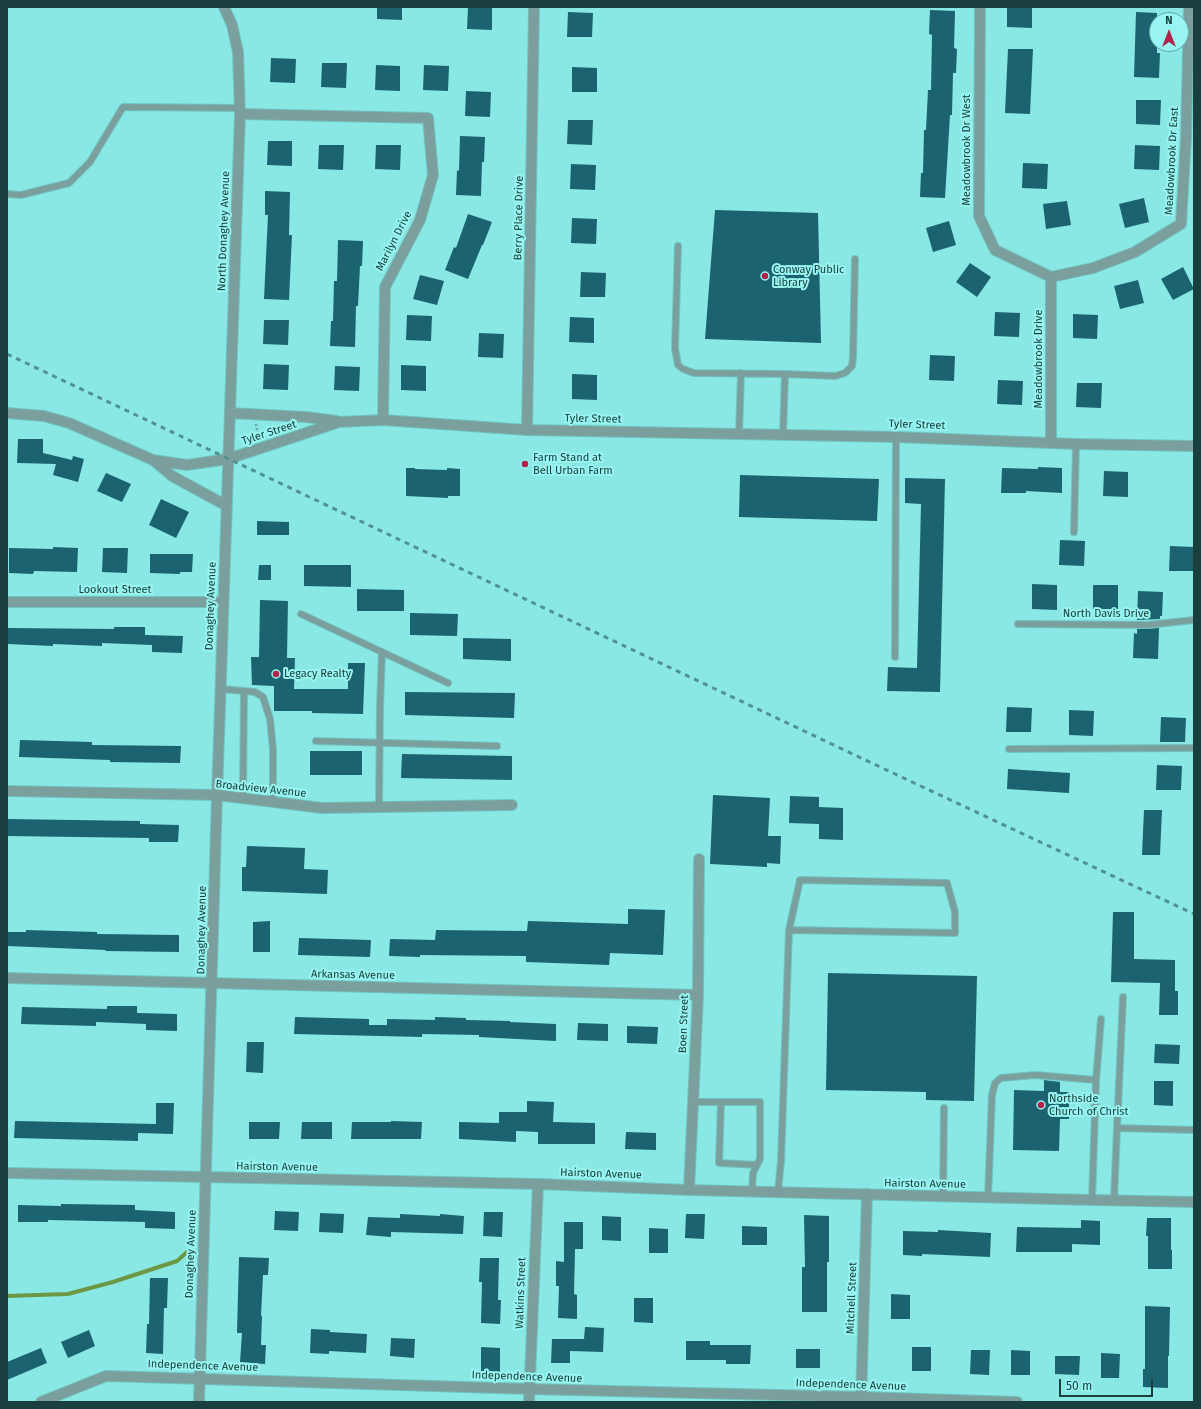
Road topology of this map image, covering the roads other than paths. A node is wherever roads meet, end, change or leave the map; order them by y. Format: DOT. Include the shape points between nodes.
graph roads {
  1 [pos="224,7"];
  2 [pos="534,7"];
  3 [pos="980,7"];
  4 [pos="1189,7"];
  5 [pos="240,111"];
  6 [pos="7,194"];
  7 [pos="678,246"];
  8 [pos="855,259"];
  9 [pos="1051,277"];
  10 [pos="741,373"];
  11 [pos="785,374"];
  12 [pos="7,413"];
  13 [pos="230,413"];
  14 [pos="383,420"];
  15 [pos="339,422"];
  16 [pos="527,430"];
  17 [pos="739,434"];
  18 [pos="783,435"];
  19 [pos="896,437"];
  20 [pos="1051,442"];
  21 [pos="1076,444"];
  22 [pos="1194,446"];
  23 [pos="228,459"];
  24 [pos="153,460"];
  25 [pos="227,506"];
  26 [pos="1074,532"];
  27 [pos="7,602"];
  28 [pos="223,602"];
  29 [pos="301,614"];
  30 [pos="1194,620"];
  31 [pos="1018,624"];
  32 [pos="382,652"];
  33 [pos="895,657"];
  34 [pos="448,683"];
  35 [pos="220,689"];
  36 [pos="244,691"];
  37 [pos="316,741"];
  38 [pos="380,742"];
  39 [pos="498,746"];
  40 [pos="1194,748"];
  41 [pos="1009,749"];
  42 [pos="7,791"];
  43 [pos="217,795"];
  44 [pos="243,798"];
  45 [pos="273,802"];
  46 [pos="512,805"];
  47 [pos="379,807"];
  48 [pos="698,859"];
  49 [pos="790,930"];
  50 [pos="7,978"];
  51 [pos="212,984"];
  52 [pos="698,995"];
  53 [pos="1123,997"];
  54 [pos="1100,1018"];
  55 [pos="1096,1080"];
  56 [pos="693,1102"];
  57 [pos="721,1102"];
  58 [pos="944,1108"];
  59 [pos="1117,1128"];
  60 [pos="1194,1130"];
  61 [pos="757,1165"];
  62 [pos="7,1173"];
  63 [pos="206,1177"];
  64 [pos="538,1184"];
  65 [pos="689,1190"];
  66 [pos="752,1191"];
  67 [pos="778,1192"];
  68 [pos="867,1194"];
  69 [pos="943,1196"];
  70 [pos="988,1197"];
  71 [pos="1092,1200"];
  72 [pos="1114,1200"];
  73 [pos="1194,1202"];
  74 [pos="200,1378"];
  75 [pos="529,1389"];
  76 [pos="861,1399"];
  77 [pos="41,1402"];
  78 [pos="199,1402"];
  79 [pos="529,1402"];
  80 [pos="1017,1402"];
  1 -- 5 [label="street, North Donaghey Avenue" via="238,52"];
  2 -- 16 [label="street, Berry Place Drive"];
  3 -- 9 [label="street, Meadowbrook Dr West" via="979,216 995,250"];
  4 -- 9 [label="street, Meadowbrook Dr East" via="1181,224 1135,252 1093,268"];
  5 -- 6 [label="lane" via="123,107 90,162 69,184 20,195"];
  5 -- 13 [label="street, North Donaghey Avenue"];
  5 -- 14 [label="street, Marilyn Drive" via="428,118 433,175 420,220 385,287"];
  7 -- 10 [label="lane" via="675,348 678,365 694,372"];
  8 -- 11 [label="lane" via="852,366 845,373 835,376"];
  9 -- 20 [label="street, Meadowbrook Drive"];
  10 -- 11 [label="lane"];
  10 -- 17 [label="lane"];
  11 -- 18 [label="lane"];
  12 -- 24 [label="street, Tyler Street" via="44,416 69,423"];
  13 -- 15 [label="street" via="306,417"];
  13 -- 23 [label="street, North Donaghey Avenue"];
  14 -- 15 [label="street, Tyler Street"];
  14 -- 16 [label="street, Tyler Street"];
  15 -- 23 [label="street, Tyler Street"];
  16 -- 17 [label="street, Tyler Street"];
  17 -- 18 [label="street, Tyler Street"];
  18 -- 19 [label="street, Tyler Street"];
  19 -- 20 [label="street, Tyler Street"];
  19 -- 33 [label="lane"];
  20 -- 21 [label="street, Tyler Street"];
  21 -- 22 [label="street, Tyler Street"];
  21 -- 26 [label="lane"];
  23 -- 24 [label="street, Tyler Street" via="187,465"];
  23 -- 25 [label="street, Donaghey Avenue"];
  24 -- 25 [label="street" via="172,476"];
  25 -- 28 [label="street, Donaghey Avenue"];
  27 -- 28 [label="street, Lookout Street"];
  28 -- 35 [label="street, Donaghey Avenue"];
  29 -- 32 [label="lane"];
  30 -- 31 [label="lane, North Davis Drive" via="1147,625"];
  32 -- 34 [label="lane"];
  32 -- 38 [label="lane"];
  35 -- 36 [label="lane"];
  35 -- 43 [label="street, Donaghey Avenue"];
  36 -- 44 [label="lane"];
  36 -- 45 [label="lane" via="255,692 263,697 270,719"];
  37 -- 38 [label="lane"];
  38 -- 39 [label="lane"];
  38 -- 47 [label="lane"];
  40 -- 41 [label="lane"];
  42 -- 43 [label="street, Broadview Avenue"];
  43 -- 44 [label="street, Broadview Avenue"];
  43 -- 51 [label="street, Donaghey Avenue"];
  44 -- 45 [label="street, Broadview Avenue"];
  45 -- 47 [label="street, Broadview Avenue" via="322,808"];
  46 -- 47 [label="street, Broadview Avenue"];
  48 -- 52 [label="street, Boen Street"];
  49 -- 49 [label="lane" via="800,880 947,883 955,912 955,933"];
  49 -- 67 [label="lane"];
  50 -- 51 [label="street, Arkansas Avenue"];
  51 -- 52 [label="street, Arkansas Avenue"];
  51 -- 63 [label="street, Donaghey Avenue"];
  52 -- 56 [label="street, Boen Street"];
  53 -- 59 [label="lane"];
  54 -- 55 [label="lane"];
  55 -- 70 [label="lane" via="1035,1075 1002,1078 995,1084 992,1095"];
  55 -- 71 [label="lane"];
  56 -- 57 [label="lane"];
  56 -- 65 [label="street, Boen Street"];
  57 -- 61 [label="lane" via="719,1163"];
  57 -- 61 [label="lane" via="760,1102 760,1159"];
  58 -- 69 [label="lane"];
  59 -- 60 [label="lane"];
  59 -- 72 [label="lane"];
  61 -- 66 [label="lane" via="753,1173"];
  62 -- 63 [label="street, Hairston Avenue"];
  63 -- 64 [label="street, Hairston Avenue"];
  63 -- 74 [label="street, Donaghey Avenue"];
  64 -- 65 [label="street, Hairston Avenue"];
  64 -- 75 [label="street, Watkins Street"];
  65 -- 66 [label="street, Hairston Avenue"];
  66 -- 67 [label="street, Hairston Avenue"];
  67 -- 68 [label="street, Hairston Avenue"];
  68 -- 69 [label="street, Hairston Avenue"];
  68 -- 76 [label="street, Mitchell Street"];
  69 -- 70 [label="street, Hairston Avenue"];
  70 -- 71 [label="street, Hairston Avenue"];
  71 -- 72 [label="street, Hairston Avenue"];
  72 -- 73 [label="street, Hairston Avenue"];
  74 -- 75 [label="street, Independence Avenue"];
  74 -- 77 [label="street, Independence Avenue" via="106,1376"];
  74 -- 78 [label="street, Donaghey Avenue"];
  75 -- 76 [label="street, Independence Avenue"];
  75 -- 79 [label="street, Watkins Street"];
  76 -- 80 [label="street, Independence Avenue"];
}
